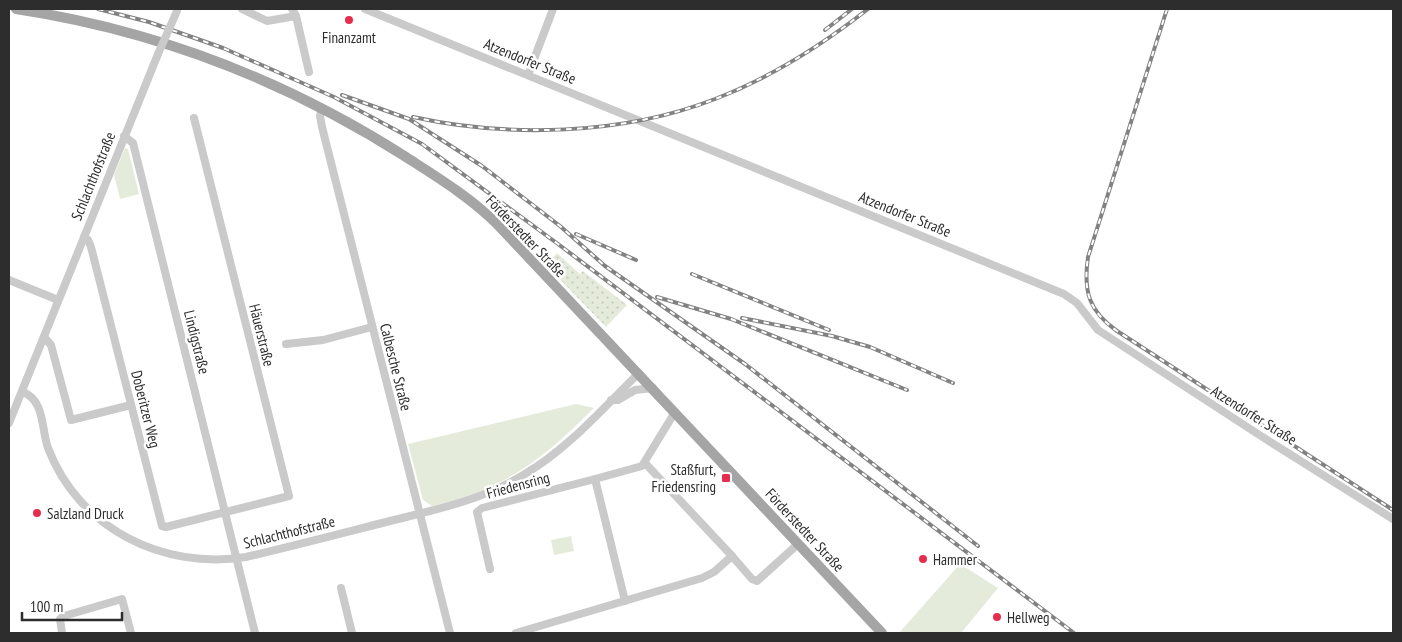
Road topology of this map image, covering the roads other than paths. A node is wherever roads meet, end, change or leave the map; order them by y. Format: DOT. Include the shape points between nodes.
graph roads {
  1 [pos="16,9"];
  2 [pos="242,9"];
  3 [pos="365,9"];
  4 [pos="553,9"];
  5 [pos="178,10"];
  6 [pos="294,12"];
  7 [pos="309,72"];
  8 [pos="528,75"];
  9 [pos="322,108"];
  10 [pos="194,118"];
  11 [pos="124,136"];
  12 [pos="84,237"];
  13 [pos="9,280"];
  14 [pos="58,300"];
  15 [pos="372,327"];
  16 [pos="44,337"];
  17 [pos="286,344"];
  18 [pos="639,373"];
  19 [pos="654,388"];
  20 [pos="23,392"];
  21 [pos="611,400"];
  22 [pos="131,405"];
  23 [pos="675,412"];
  24 [pos="9,423"];
  25 [pos="645,463"];
  26 [pos="595,479"];
  27 [pos="226,513"];
  28 [pos="420,514"];
  29 [pos="1393,519"];
  30 [pos="798,544"];
  31 [pos="732,556"];
  32 [pos="236,558"];
  33 [pos="490,569"];
  34 [pos="341,588"];
  35 [pos="625,601"];
  36 [pos="62,633"];
  37 [pos="132,633"];
  38 [pos="255,633"];
  39 [pos="352,633"];
  40 [pos="450,633"];
  41 [pos="516,633"];
  42 [pos="882,633"];
  1 -- 9 [label="main road, Förderstedter Straße" via="77,19 156,40 237,70"];
  2 -- 6 [label="street" via="267,21"];
  3 -- 8 [label="street, Atzendorfer Straße"];
  4 -- 8 [label="street"];
  5 -- 11 [label="street, Schlachthofstraße, bridge"];
  6 -- 7 [label="street"];
  8 -- 29 [label="street, Atzendorfer Straße" via="1064,294 1077,303 1098,330"];
  9 -- 15 [label="street, Calbesche Straße" via="322,127"];
  9 -- 18 [label="main road, Förderstedter Straße" via="412,161 483,210"];
  10 -- 27 [label="street, Häuerstraße" via="289,496"];
  11 -- 12 [label="street, Schlachthofstraße"];
  11 -- 27 [label="street, Lindigstraße" via="133,143"];
  12 -- 14 [label="street, Schlachthofstraße"];
  12 -- 22 [label="street, Doberitzer Weg" via="91,248"];
  13 -- 14 [label="street"];
  14 -- 16 [label="street, Schlachthofstraße"];
  15 -- 17 [label="street" via="323,340"];
  15 -- 28 [label="street, Calbesche Straße"];
  16 -- 20 [label="street, Schlachthofstraße"];
  16 -- 22 [label="street" via="51,345 71,420"];
  18 -- 19 [label="main road, Förderstedter Straße"];
  18 -- 21 [label="street, Schlachthofstraße"];
  19 -- 21 [label="street, Schlachthofstraße" via="635,390 618,400"];
  19 -- 23 [label="main road, Förderstedter Straße"];
  20 -- 24 [label="street, Schlachthofstraße"];
  20 -- 32 [label="street, Schlachthofstraße" via="38,404 48,447 64,479 78,499 104,523 136,543 166,554 202,560"];
  21 -- 28 [label="street, Schlachthofstraße" via="563,446 526,474 482,495"];
  22 -- 27 [label="street, Doberitzer Weg" via="162,526"];
  23 -- 25 [label="street"];
  23 -- 30 [label="main road, Förderstedter Straße"];
  25 -- 26 [label="street, Friedensring"];
  25 -- 31 [label="street"];
  26 -- 33 [label="street, Friedensring" via="482,508 477,512"];
  26 -- 35 [label="street"];
  27 -- 32 [label="street, Lindigstraße"];
  28 -- 32 [label="street, Schlachthofstraße"];
  28 -- 40 [label="street, Calbesche Straße"];
  30 -- 31 [label="street" via="758,581 752,579"];
  30 -- 42 [label="main road, Förderstedter Straße"];
  31 -- 35 [label="street" via="702,578"];
  32 -- 38 [label="street, Lindigstraße"];
  34 -- 39 [label="street"];
  35 -- 41 [label="street"];
  36 -- 37 [label="street" via="60,619 64,616 122,599"];
}
